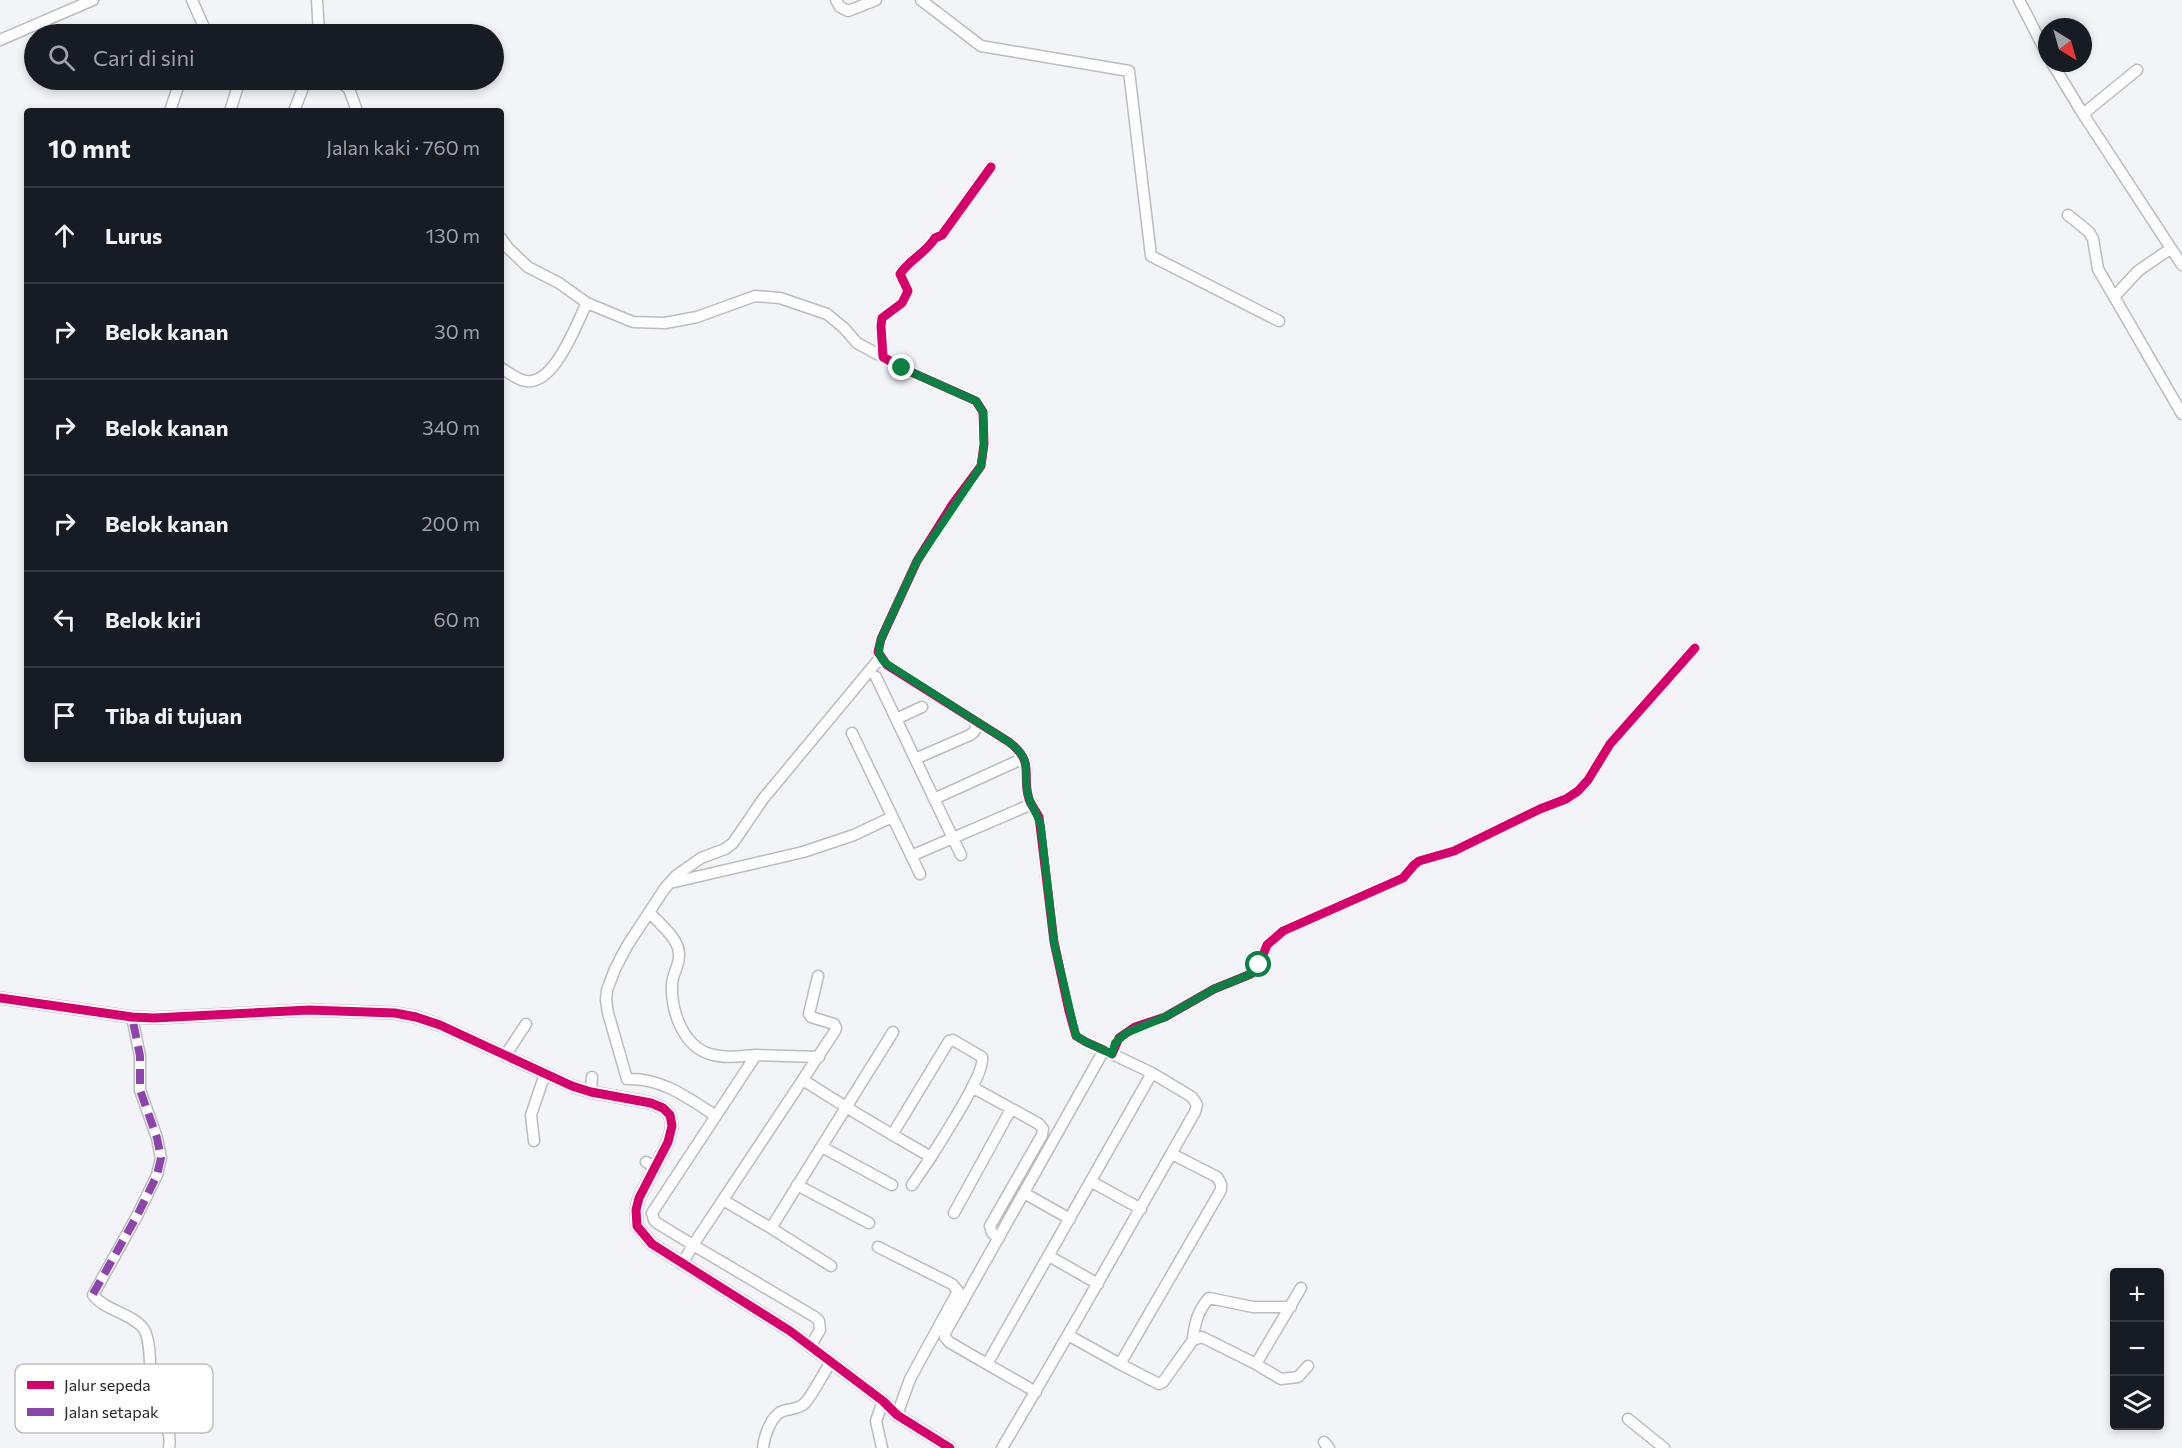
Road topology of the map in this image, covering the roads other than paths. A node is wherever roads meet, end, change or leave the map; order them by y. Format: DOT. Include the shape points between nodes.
graph roads {
  1 [pos="93,0"];
  2 [pos="192,0"];
  3 [pos="317,0"];
  4 [pos="836,0"];
  5 [pos="876,0"];
  6 [pos="921,0"];
  7 [pos="2019,0"];
  8 [pos="37,24"];
  9 [pos="203,24"];
  10 [pos="318,24"];
  11 [pos="24,30"];
  12 [pos="2038,37"];
  13 [pos="0,40"];
  14 [pos="2137,70"];
  15 [pos="2057,72"];
  16 [pos="177,90"];
  17 [pos="237,90"];
  18 [pos="302,90"];
  19 [pos="350,90"];
  20 [pos="171,108"];
  21 [pos="231,108"];
  22 [pos="295,108"];
  23 [pos="356,108"];
  24 [pos="2083,114"];
  25 [pos="991,167"];
  26 [pos="2068,215"];
  27 [pos="504,242"];
  28 [pos="2170,249"];
  29 [pos="2182,265"];
  30 [pos="2114,297"];
  31 [pos="586,303"];
  32 [pos="1279,321"];
  33 [pos="883,357"];
  34 [pos="504,370"];
  35 [pos="2182,414"];
  36 [pos="1695,648"];
  37 [pos="880,658"];
  38 [pos="876,677"];
  39 [pos="922,707"];
  40 [pos="896,719"];
  41 [pos="978,723"];
  42 [pos="852,733"];
  43 [pos="1024,758"];
  44 [pos="915,759"];
  45 [pos="934,799"];
  46 [pos="1032,804"];
  47 [pos="892,817"];
  48 [pos="953,839"];
  49 [pos="961,855"];
  50 [pos="911,856"];
  51 [pos="921,874"];
  52 [pos="670,883"];
  53 [pos="650,913"];
  54 [pos="818,976"];
  55 [pos="0,998"];
  56 [pos="132,1017"];
  57 [pos="526,1024"];
  58 [pos="893,1032"];
  59 [pos="1108,1052"];
  60 [pos="756,1055"];
  61 [pos="505,1056"];
  62 [pos="819,1057"];
  63 [pos="1152,1073"];
  64 [pos="545,1074"];
  65 [pos="592,1077"];
  66 [pos="627,1079"];
  67 [pos="803,1080"];
  68 [pos="972,1087"];
  69 [pos="591,1092"];
  70 [pos="626,1098"];
  71 [pos="845,1108"];
  72 [pos="1011,1109"];
  73 [pos="716,1116"];
  74 [pos="892,1135"];
  75 [pos="534,1141"];
  76 [pos="822,1147"];
  77 [pos="1172,1154"];
  78 [pos="931,1157"];
  79 [pos="1092,1182"];
  80 [pos="797,1185"];
  81 [pos="892,1185"];
  82 [pos="912,1185"];
  83 [pos="1024,1193"];
  84 [pos="723,1200"];
  85 [pos="1141,1209"];
  86 [pos="954,1213"];
  87 [pos="1070,1219"];
  88 [pos="869,1223"];
  89 [pos="771,1228"];
  90 [pos="999,1238"];
  91 [pos="693,1245"];
  92 [pos="878,1247"];
  93 [pos="1049,1256"];
  94 [pos="682,1264"];
  95 [pos="831,1266"];
  96 [pos="1098,1284"];
  97 [pos="1301,1288"];
  98 [pos="1291,1307"];
  99 [pos="1068,1335"];
  100 [pos="1193,1340"];
  101 [pos="810,1347"];
  102 [pos="831,1362"];
  103 [pos="150,1364"];
  104 [pos="987,1364"];
  105 [pos="1120,1364"];
  106 [pos="1256,1364"];
  107 [pos="1308,1366"];
  108 [pos="1036,1392"];
  109 [pos="883,1401"];
  110 [pos="897,1416"];
  111 [pos="1628,1419"];
  112 [pos="169,1433"];
  113 [pos="169,1448"];
  114 [pos="763,1448"];
  115 [pos="882,1448"];
  116 [pos="950,1448"];
  117 [pos="1002,1448"];
  118 [pos="1664,1448"];
  1 -- 8 [label="street"];
  2 -- 9 [label="street"];
  3 -- 10 [label="street"];
  4 -- 5 [label="street" via="848,11"];
  6 -- 32 [label="street" via="981,46 1129,71 1151,256"];
  7 -- 12 [label="street"];
  11 -- 13 [label="street"];
  14 -- 24 [label="street"];
  15 -- 24 [label="street"];
  16 -- 20 [label="street"];
  17 -- 21 [label="street"];
  18 -- 22 [label="street"];
  19 -- 23 [label="street"];
  24 -- 28 [label="street"];
  25 -- 33 [label="street" via="942,235 900,274 908,291 902,303 882,318"];
  26 -- 30 [label="street" via="2093,239 2098,269"];
  27 -- 31 [label="street" via="528,267"];
  28 -- 29 [label="street"];
  28 -- 30 [label="street" via="2138,271"];
  30 -- 35 [label="street"];
  31 -- 33 [label="street" via="633,322 664,323 697,317 755,296 780,298 827,315 857,343"];
  31 -- 34 [label="street" via="554,367 544,376 523,381"];
  33 -- 37 [label="street" via="976,401 983,412 984,444 981,466 917,561 881,639"];
  36 -- 59 [label="street" via="1610,744 1578,792 1454,851 1419,861 1400,880 1283,931 1267,945 1251,974 1126,1033"];
  37 -- 41 [label="street"];
  37 -- 52 [label="street" via="763,799 733,843 686,867"];
  38 -- 40 [label="street"];
  39 -- 40 [label="street"];
  40 -- 44 [label="street"];
  41 -- 43 [label="street" via="1009,742"];
  41 -- 44 [label="street" via="970,735"];
  42 -- 47 [label="street"];
  43 -- 45 [label="street"];
  43 -- 46 [label="street"];
  44 -- 45 [label="street"];
  45 -- 48 [label="street"];
  46 -- 48 [label="street"];
  46 -- 59 [label="street" via="1039,817 1054,942 1068,1011 1076,1036"];
  47 -- 50 [label="street"];
  47 -- 52 [label="street" via="803,852"];
  48 -- 49 [label="street"];
  48 -- 50 [label="street"];
  50 -- 51 [label="street"];
  52 -- 53 [label="street"];
  53 -- 60 [label="street" via="680,953 672,986 682,1031 709,1054"];
  53 -- 66 [label="street" via="627,946 607,990 608,1013"];
  54 -- 62 [label="street" via="809,1014 836,1028"];
  55 -- 56 [label="street"];
  56 -- 61 [label="street" via="309,1010 395,1013 440,1025"];
  56 -- 103 [label="street" via="140,1056 140,1090 161,1158 138,1214 93,1295 139,1325 148,1345"];
  57 -- 61 [label="street"];
  58 -- 71 [label="street"];
  59 -- 63 [label="street"];
  59 -- 83 [label="street"];
  60 -- 62 [label="street"];
  60 -- 73 [label="street"];
  61 -- 64 [label="street"];
  62 -- 67 [label="street"];
  63 -- 77 [label="street" via="1192,1097 1197,1105"];
  63 -- 79 [label="street"];
  64 -- 69 [label="street"];
  64 -- 75 [label="street" via="531,1115"];
  65 -- 69 [label="street"];
  66 -- 70 [label="street"];
  66 -- 73 [label="street" via="654,1081 674,1089"];
  67 -- 71 [label="street"];
  67 -- 84 [label="street"];
  68 -- 72 [label="street"];
  68 -- 74 [label="street" via="983,1064 982,1057 951,1041"];
  68 -- 78 [label="street"];
  69 -- 70 [label="street"];
  70 -- 94 [label="street" via="663,1108 672,1119 668,1142 650,1164 636,1210 637,1226 652,1245"];
  71 -- 74 [label="street"];
  71 -- 76 [label="street"];
  72 -- 86 [label="street"];
  72 -- 90 [label="street" via="1043,1129 990,1226"];
  73 -- 91 [label="street" via="652,1213 657,1223"];
  74 -- 78 [label="street"];
  76 -- 80 [label="street"];
  76 -- 81 [label="street"];
  77 -- 85 [label="street"];
  77 -- 105 [label="street" via="1217,1177 1221,1190"];
  78 -- 82 [label="street"];
  79 -- 85 [label="street"];
  79 -- 87 [label="street"];
  80 -- 88 [label="street"];
  80 -- 89 [label="street"];
  83 -- 87 [label="street"];
  83 -- 90 [label="street"];
  84 -- 89 [label="street"];
  84 -- 91 [label="street"];
  85 -- 96 [label="street"];
  87 -- 93 [label="street"];
  89 -- 95 [label="street"];
  90 -- 104 [label="street" via="944,1336"];
  91 -- 94 [label="street"];
  91 -- 101 [label="street" via="815,1317 820,1330"];
  92 -- 110 [label="street" via="957,1289 910,1379"];
  93 -- 96 [label="street"];
  93 -- 104 [label="street"];
  94 -- 101 [label="street"];
  96 -- 99 [label="street"];
  97 -- 98 [label="street"];
  98 -- 100 [label="street" via="1253,1307 1209,1298 1197,1317"];
  98 -- 106 [label="street"];
  99 -- 105 [label="street"];
  99 -- 108 [label="street"];
  100 -- 105 [label="street" via="1159,1384"];
  100 -- 106 [label="street" via="1202,1336"];
  101 -- 102 [label="street"];
  102 -- 109 [label="street"];
  102 -- 114 [label="street" via="803,1404 782,1411 775,1418"];
  104 -- 108 [label="street"];
  106 -- 107 [label="street" via="1281,1379 1298,1377"];
  108 -- 117 [label="street"];
  109 -- 110 [label="street"];
  109 -- 115 [label="street" via="876,1421"];
  110 -- 116 [label="street"];
  111 -- 118 [label="street"];
  112 -- 113 [label="street"];
}
